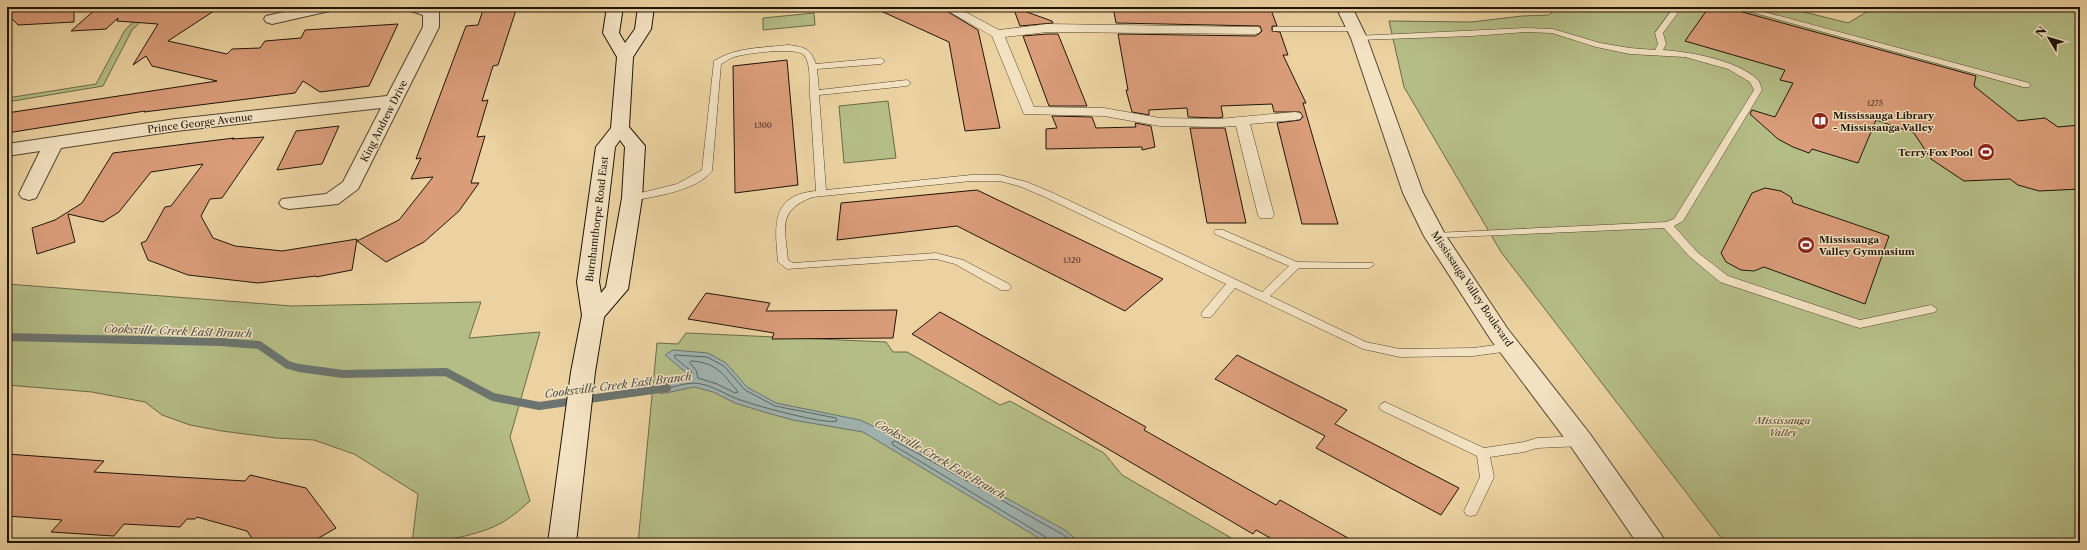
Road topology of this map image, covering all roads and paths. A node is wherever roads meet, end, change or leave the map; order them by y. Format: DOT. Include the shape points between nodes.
graph roads {
  1 [pos="328,7"];
  2 [pos="414,7"];
  3 [pos="616,7"];
  4 [pos="670,7"];
  5 [pos="946,7"];
  6 [pos="1344,7"];
  7 [pos="1678,7"];
  8 [pos="1737,7"];
  9 [pos="646,8"];
  10 [pos="272,19"];
  11 [pos="1276,29"];
  12 [pos="1255,30"];
  13 [pos="1357,33"];
  14 [pos="998,34"];
  15 [pos="1658,53"];
  16 [pos="625,57"];
  17 [pos="881,61"];
  18 [pos="813,67"];
  19 [pos="907,83"];
  20 [pos="2026,85"];
  21 [pos="813,93"];
  22 [pos="394,101"];
  23 [pos="1295,116"];
  24 [pos="1242,120"];
  25 [pos="620,128"];
  26 [pos="54,142"];
  27 [pos="7,150"];
  28 [pos="821,193"];
  29 [pos="29,194"];
  30 [pos="632,198"];
  31 [pos="289,203"];
  32 [pos="1266,215"];
  33 [pos="1667,225"];
  34 [pos="1219,232"];
  35 [pos="1435,236"];
  36 [pos="1369,265"];
  37 [pos="1296,266"];
  38 [pos="1233,283"];
  39 [pos="1005,287"];
  40 [pos="1263,297"];
  41 [pos="1931,309"];
  42 [pos="1207,314"];
  43 [pos="593,315"];
  44 [pos="1510,347"];
  45 [pos="1385,407"];
  46 [pos="1581,441"];
  47 [pos="1483,453"];
  48 [pos="1471,511"];
  49 [pos="562,543"];
  50 [pos="1654,543"];
  1 -- 10 [label="street"];
  2 -- 22 [label="street, King Andrew Drive" via="431,12 431,27"];
  3 -- 16 [label="street" via="611,33"];
  4 -- 9 [label="lane"];
  5 -- 14 [label="street"];
  6 -- 13 [label="street, Mississauga Valley Boulevard"];
  7 -- 15 [label="lane" via="1659,33 1662,44"];
  8 -- 20 [label="lane"];
  9 -- 16 [label="street" via="643,29"];
  11 -- 13 [label="lane"];
  12 -- 14 [label="street" via="1046,28"];
  13 -- 15 [label="lane" via="1539,30 1614,48"];
  13 -- 35 [label="street, Mississauga Valley Boulevard" via="1413,193"];
  14 -- 24 [label="street" via="1029,111 1104,112 1167,122 1218,124"];
  15 -- 33 [label="lane" via="1685,54 1731,67 1754,81 1758,90 1678,221"];
  16 -- 25 [label="street"];
  17 -- 18 [label="lane"];
  18 -- 21 [label="lane"];
  18 -- 30 [label="lane" via="808,54 800,49 788,48 738,53 717,63 707,171 682,187"];
  19 -- 21 [label="lane"];
  21 -- 28 [label="lane"];
  22 -- 26 [label="street, Prince George Avenue" via="176,125"];
  22 -- 31 [label="street, King Andrew Drive" via="351,185 331,200"];
  23 -- 24 [label="street"];
  24 -- 32 [label="street"];
  25 -- 30 [label="street" via="635,146"];
  25 -- 43 [label="street, Burnhamthorpe Road East" via="606,147 588,282"];
  26 -- 27 [label="street, Prince George Avenue"];
  26 -- 29 [label="street"];
  28 -- 38 [label="lane" via="971,178 1000,178 1043,193"];
  28 -- 39 [label="lane" via="805,195 783,208 780,216 783,262 791,267 936,256 959,262"];
  30 -- 43 [label="street" via="617,289"];
  33 -- 35 [label="lane"];
  33 -- 41 [label="lane" via="1693,254 1724,278 1860,324"];
  34 -- 37 [label="lane"];
  35 -- 44 [label="street, Mississauga Valley Boulevard"];
  36 -- 37 [label="lane"];
  37 -- 40 [label="lane"];
  38 -- 40 [label="lane"];
  38 -- 42 [label="lane"];
  40 -- 44 [label="lane" via="1363,345 1400,353 1472,352"];
  43 -- 49 [label="street, Burnhamthorpe Road East"];
  44 -- 46 [label="street, Mississauga Valley Boulevard"];
  45 -- 47 [label="lane"];
  46 -- 47 [label="lane" via="1537,442 1524,447"];
  46 -- 50 [label="street, Mississauga Valley Boulevard"];
  47 -- 48 [label="lane" via="1487,477"];
}
